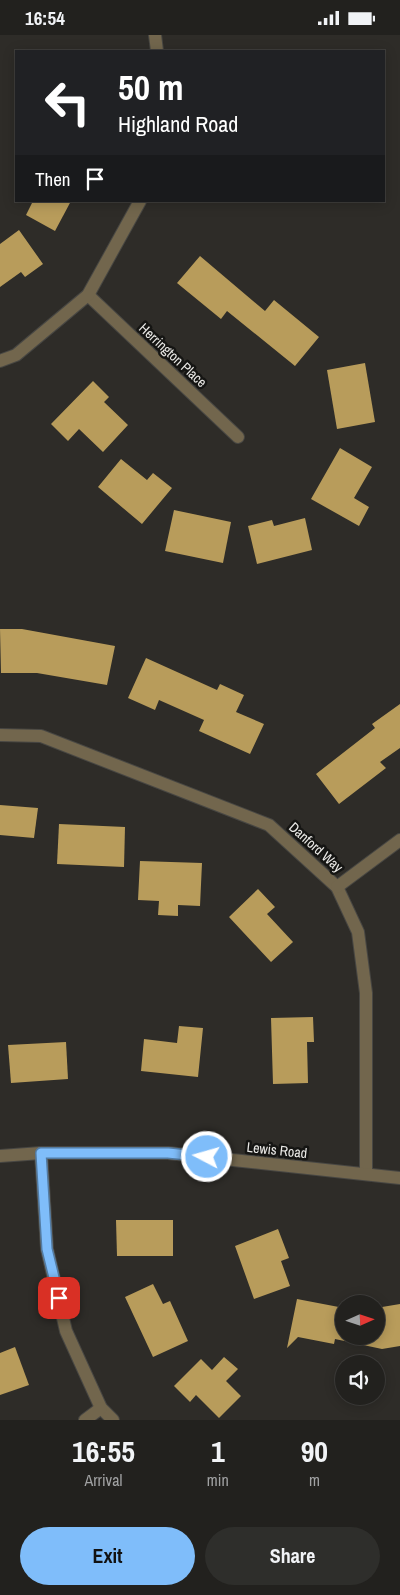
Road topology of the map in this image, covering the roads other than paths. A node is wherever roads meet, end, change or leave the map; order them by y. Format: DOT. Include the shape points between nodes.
graph roads {
  1 [pos="155,35"];
  2 [pos="157,50"];
  3 [pos="139,202"];
  4 [pos="88,295"];
  5 [pos="0,361"];
  6 [pos="238,437"];
  7 [pos="0,735"];
  8 [pos="400,840"];
  9 [pos="337,887"];
  10 [pos="41,1153"];
  11 [pos="0,1156"];
  12 [pos="366,1174"];
  13 [pos="400,1178"];
  14 [pos="101,1408"];
  15 [pos="85,1420"];
  16 [pos="113,1420"];
  1 -- 2 [label="street"];
  3 -- 4 [label="street"];
  4 -- 5 [label="street" via="16,355"];
  4 -- 6 [label="street, Herrington Place"];
  7 -- 9 [label="street, Danford Way" via="41,736 269,825"];
  8 -- 9 [label="street"];
  9 -- 12 [label="street, Danford Way" via="358,932 366,993"];
  10 -- 11 [label="street, Lewis Road"];
  10 -- 12 [label="street, Lewis Road" via="168,1153"];
  10 -- 14 [label="street" via="47,1249 66,1331"];
  12 -- 13 [label="street, Lewis Road"];
  14 -- 15 [label="street"];
  14 -- 16 [label="street"];
}
